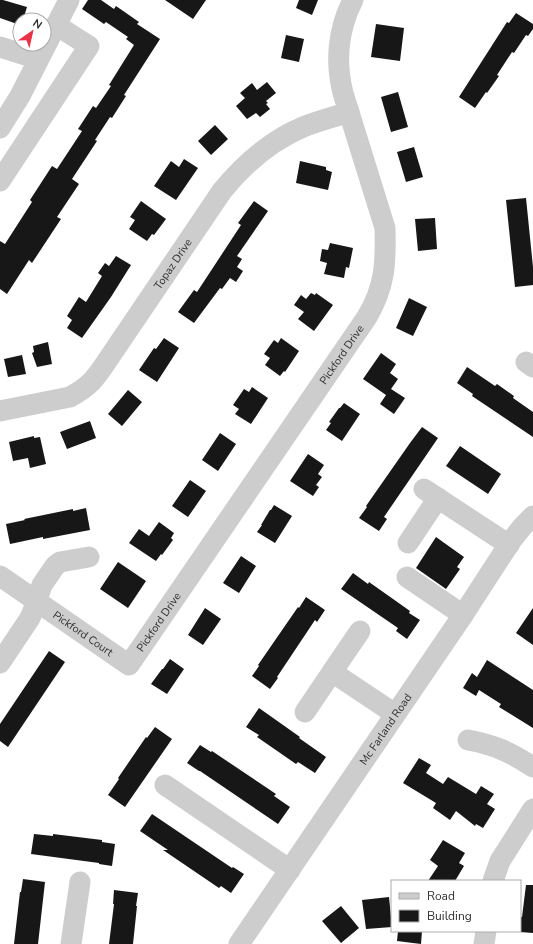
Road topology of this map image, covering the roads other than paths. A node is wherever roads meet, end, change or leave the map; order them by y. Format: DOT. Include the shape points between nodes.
graph roads {
  1 [pos="69,0"];
  2 [pos="353,0"];
  3 [pos="56,25"];
  4 [pos="0,48"];
  5 [pos="38,59"];
  6 [pos="349,112"];
  7 [pos="0,128"];
  8 [pos="0,182"];
  9 [pos="0,411"];
  10 [pos="533,516"];
  11 [pos="408,543"];
  12 [pos="509,545"];
  13 [pos="88,557"];
  14 [pos="0,576"];
  15 [pos="407,577"];
  16 [pos="37,601"];
  17 [pos="463,615"];
  18 [pos="360,631"];
  19 [pos="0,663"];
  20 [pos="129,664"];
  21 [pos="332,672"];
  22 [pos="305,712"];
  23 [pos="396,714"];
  24 [pos="468,740"];
  25 [pos="533,767"];
  26 [pos="165,785"];
  27 [pos="533,809"];
  28 [pos="290,870"];
  29 [pos="493,880"];
  30 [pos="80,882"];
  31 [pos="486,932"];
  32 [pos="71,944"];
  33 [pos="239,944"];
  34 [pos="484,944"];
  1 -- 3 [label="street"];
  2 -- 6 [label="street, Pickford Drive" via="342,27 338,61 341,87"];
  3 -- 5 [label="street"];
  3 -- 8 [label="street" via="89,46"];
  4 -- 5 [label="street"];
  5 -- 7 [label="street" via="20,96"];
  6 -- 9 [label="street, Topaz Drive" via="312,123 284,136 262,150 238,172 89,385 70,397"];
  6 -- 20 [label="street, Pickford Drive" via="385,228 385,268 379,293 366,318"];
  10 -- 12 [label="street, Mc Farland Road"];
  11 -- 12 [label="street" via="431,494"];
  12 -- 17 [label="street, Mc Farland Road"];
  13 -- 16 [label="street" via="56,564 42,585"];
  14 -- 16 [label="street, Pickford Court"];
  15 -- 17 [label="street"];
  16 -- 19 [label="street" via="33,612"];
  16 -- 20 [label="street, Pickford Court"];
  17 -- 23 [label="street, Mc Farland Road"];
  18 -- 21 [label="street"];
  21 -- 22 [label="street"];
  21 -- 23 [label="street"];
  23 -- 28 [label="street, Mc Farland Road"];
  24 -- 25 [label="street" via="492,745"];
  26 -- 28 [label="street"];
  27 -- 29 [label="street" via="500,862"];
  28 -- 33 [label="street, Mc Farland Road"];
  30 -- 32 [label="street"];
  31 -- 34 [label="street"];
}
